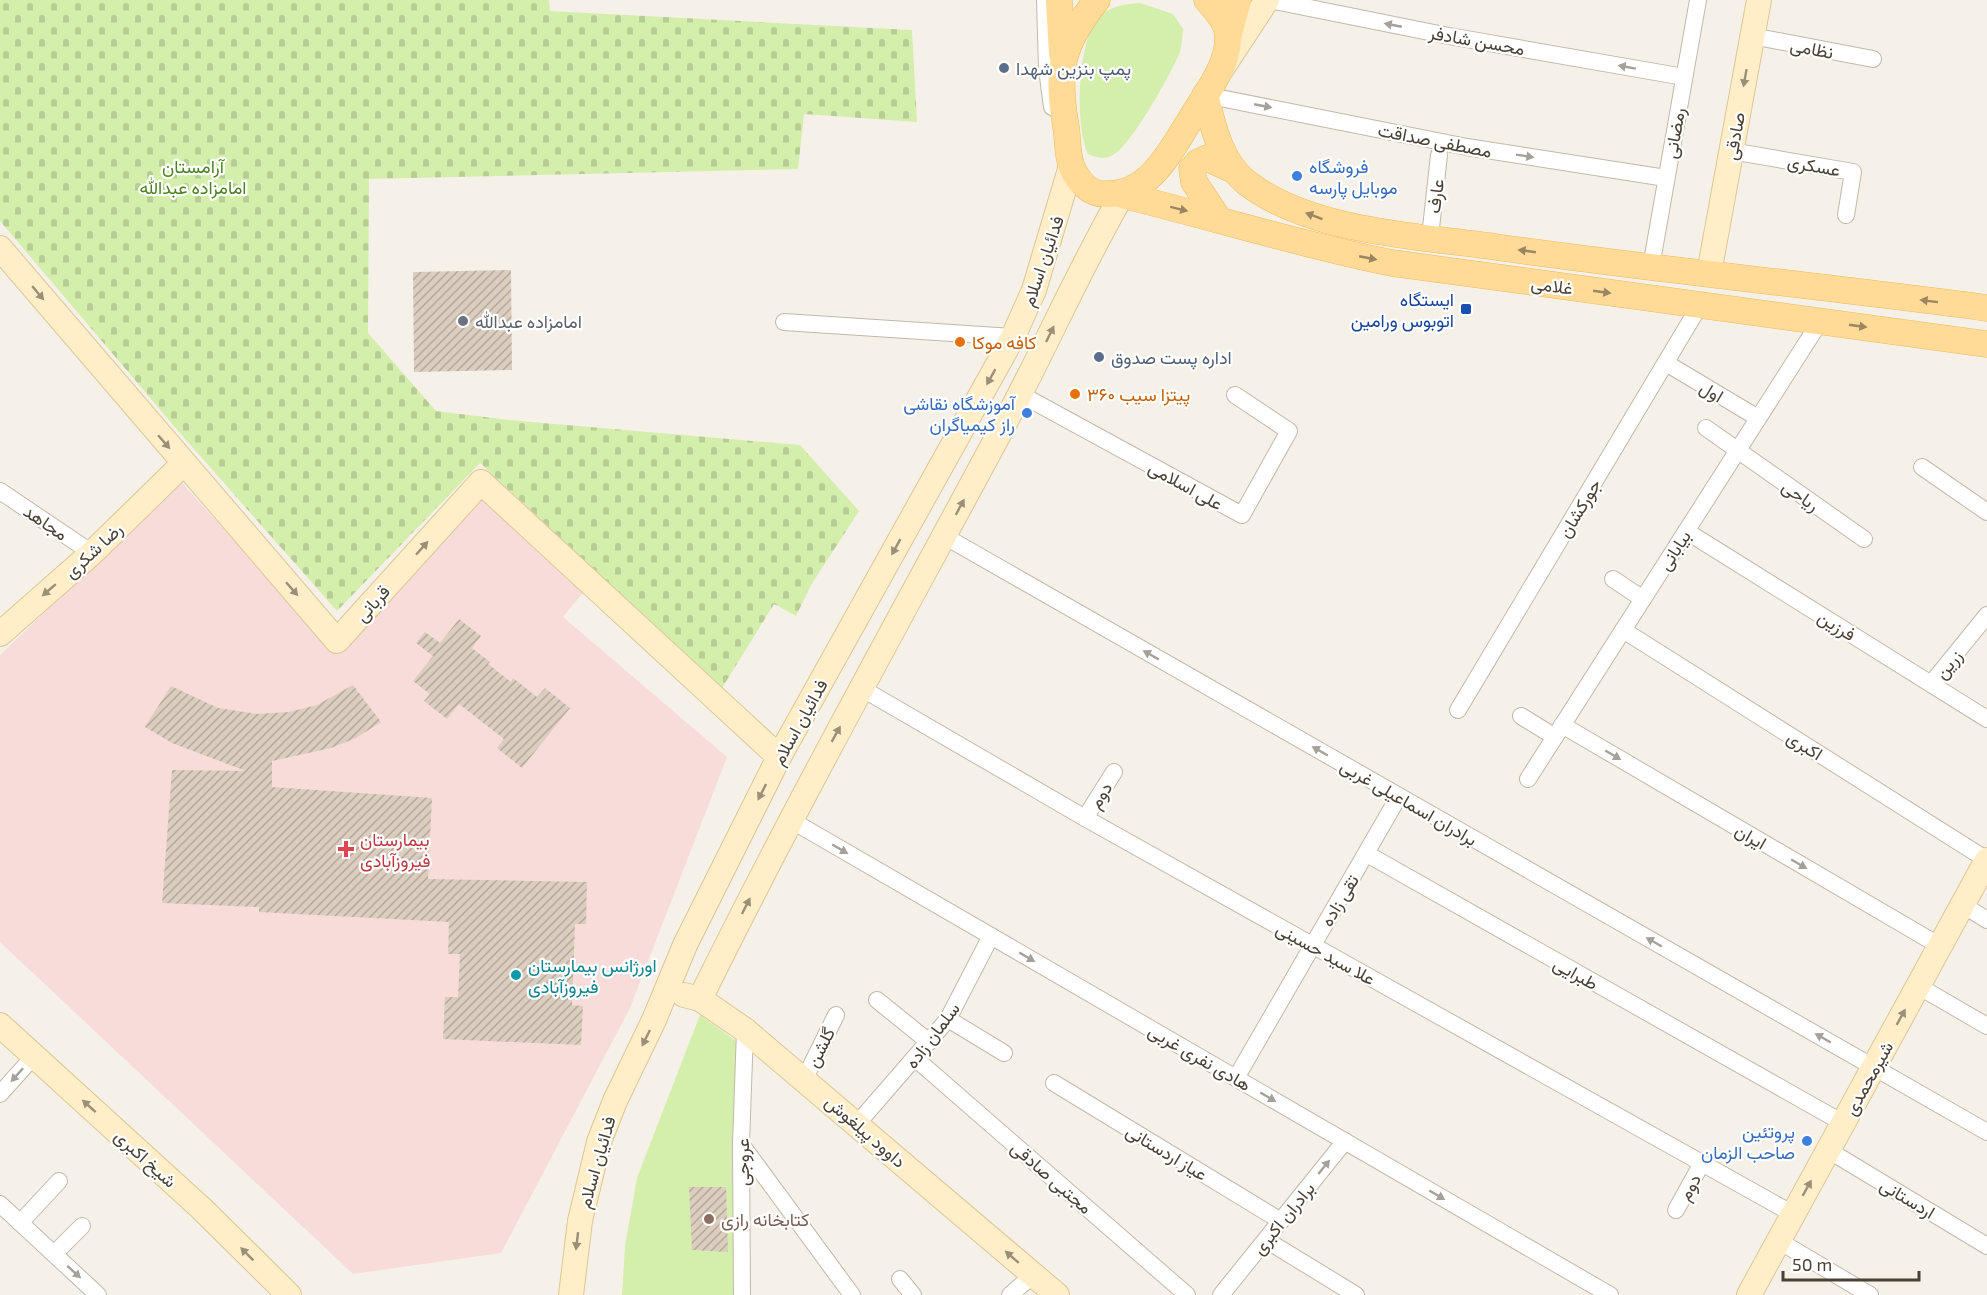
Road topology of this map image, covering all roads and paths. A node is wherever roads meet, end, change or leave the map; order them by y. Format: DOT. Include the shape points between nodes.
graph roads {
  1 [pos="1045,0"];
  2 [pos="1059,0"];
  3 [pos="1097,0"];
  4 [pos="1207,0"];
  5 [pos="1238,0"];
  6 [pos="1269,0"];
  7 [pos="1698,0"];
  8 [pos="1759,0"];
  9 [pos="1752,36"];
  10 [pos="1228,38"];
  11 [pos="1062,58"];
  12 [pos="1873,59"];
  13 [pos="1220,72"];
  14 [pos="1684,77"];
  15 [pos="1206,95"];
  16 [pos="1066,129"];
  17 [pos="1731,150"];
  18 [pos="1439,155"];
  19 [pos="1071,166"];
  20 [pos="1233,170"];
  21 [pos="1666,178"];
  22 [pos="1122,195"];
  23 [pos="1846,215"];
  24 [pos="1218,218"];
  25 [pos="1430,237"];
  26 [pos="0,248"];
  27 [pos="1651,267"];
  28 [pos="1709,273"];
  29 [pos="1700,305"];
  30 [pos="1987,308"];
  31 [pos="1821,321"];
  32 [pos="784,322"];
  33 [pos="1013,336"];
  34 [pos="1987,344"];
  35 [pos="1666,363"];
  36 [pos="1020,394"];
  37 [pos="1235,395"];
  38 [pos="1758,418"];
  39 [pos="1706,428"];
  40 [pos="1738,450"];
  41 [pos="183,464"];
  42 [pos="1922,466"];
  43 [pos="0,490"];
  44 [pos="1987,512"];
  45 [pos="1686,531"];
  46 [pos="944,536"];
  47 [pos="1864,539"];
  48 [pos="92,553"];
  49 [pos="1613,579"];
  50 [pos="1643,599"];
  51 [pos="1987,615"];
  52 [pos="1623,630"];
  53 [pos="1,631"];
  54 [pos="1932,684"];
  55 [pos="861,688"];
  56 [pos="1458,710"];
  57 [pos="1521,716"];
  58 [pos="1987,719"];
  59 [pos="1558,731"];
  60 [pos="779,757"];
  61 [pos="1114,772"];
  62 [pos="1528,779"];
  63 [pos="1399,796"];
  64 [pos="1085,818"];
  65 [pos="789,819"];
  66 [pos="1366,854"];
  67 [pos="1987,860"];
  68 [pos="1963,905"];
  69 [pos="1987,920"];
  70 [pos="991,936"];
  71 [pos="685,945"];
  72 [pos="1312,945"];
  73 [pos="1940,946"];
  74 [pos="720,959"];
  75 [pos="1918,986"];
  76 [pos="663,999"];
  77 [pos="700,999"];
  78 [pos="877,1000"];
  79 [pos="836,1016"];
  80 [pos="948,1019"];
  81 [pos="0,1024"];
  82 [pos="1987,1026"];
  83 [pos="745,1030"];
  84 [pos="929,1042"];
  85 [pos="1004,1053"];
  86 [pos="34,1056"];
  87 [pos="916,1059"];
  88 [pos="1874,1068"];
  89 [pos="805,1078"];
  90 [pos="1236,1078"];
  91 [pos="1054,1083"];
  92 [pos="0,1094"];
  93 [pos="1843,1123"];
  94 [pos="857,1124"];
  95 [pos="1987,1132"];
  96 [pos="1345,1141"];
  97 [pos="741,1144"];
  98 [pos="1828,1150"];
  99 [pos="1702,1163"];
  100 [pos="59,1181"];
  101 [pos="0,1204"];
  102 [pos="1676,1210"];
  103 [pos="1793,1214"];
  104 [pos="1281,1221"];
  105 [pos="20,1223"];
  106 [pos="82,1226"];
  107 [pos="1266,1240"];
  108 [pos="1779,1240"];
  109 [pos="1987,1246"];
  110 [pos="54,1254"];
  111 [pos="1033,1275"];
  112 [pos="900,1279"];
  113 [pos="1588,1290"];
  114 [pos="93,1293"];
  115 [pos="289,1295"];
  116 [pos="571,1295"];
  117 [pos="742,1295"];
  118 [pos="852,1295"];
  119 [pos="913,1295"];
  120 [pos="1010,1295"];
  121 [pos="1057,1295"];
  122 [pos="1187,1295"];
  123 [pos="1221,1295"];
  124 [pos="1356,1295"];
  125 [pos="1610,1295"];
  126 [pos="1749,1295"];
  127 [pos="1870,1295"];
  1 -- 16 [label="street" via="1051,106"];
  2 -- 11 [label="main road"];
  3 -- 11 [label="main road" via="1076,27"];
  4 -- 10 [label="main road" via="1221,16"];
  5 -- 10 [label="main road"];
  6 -- 13 [label="main road"];
  14 -- 6 [label="street, محسن شادفر, one-way"];
  7 -- 14 [label="street, رمضانی"];
  8 -- 9 [label="main road, صادقی"];
  9 -- 12 [label="street, نظامی"];
  9 -- 17 [label="main road, صادقی, one-way"];
  10 -- 13 [label="main road"];
  11 -- 16 [label="main road"];
  13 -- 15 [label="main road"];
  14 -- 21 [label="street, رمضانی"];
  15 -- 20 [label="main road, غلامی" via="1214,132"];
  15 -- 21 [label="street, مصطفی صداقت, one-way" via="1467,147"];
  15 -- 22 [label="main road" via="1166,159 1143,184"];
  16 -- 19 [label="main road"];
  17 -- 23 [label="street, عسکری" via="1853,172"];
  17 -- 28 [label="main road, صادقی"];
  18 -- 25 [label="street, عارف"];
  19 -- 22 [label="main road, غلامی" via="1084,187 1101,194"];
  19 -- 33 [label="main road, فدائیان اسلام" via="1034,290"];
  20 -- 24 [label="main road" via="1207,158 1192,169 1194,182"];
  25 -- 20 [label="main road, غلامی, one-way" via="1324,220 1280,202"];
  21 -- 27 [label="street, رمضانی"];
  22 -- 24 [label="main road, غلامی, one-way"];
  36 -- 22 [label="main road, فدائیان اسلام, one-way"];
  24 -- 29 [label="main road, غلامی, one-way" via="1323,249 1392,263"];
  27 -- 25 [label="main road, غلامی, one-way"];
  26 -- 41 [label="main road, قربانی, one-way"];
  27 -- 28 [label="main road, غلامی"];
  30 -- 28 [label="main road, غلامی, one-way"];
  29 -- 31 [label="main road, غلامی"];
  29 -- 35 [label="street, جورکشان"];
  31 -- 34 [label="main road, غلامی, one-way"];
  31 -- 38 [label="street, بیابانی"];
  32 -- 33 [label="street"];
  33 -- 60 [label="main road, فدائیان اسلام, one-way"];
  35 -- 38 [label="street, اول"];
  35 -- 56 [label="street, جورکشان"];
  36 -- 37 [label="street, علی اسلامی" via="1242,515 1289,431"];
  46 -- 36 [label="main road, فدائیان اسلام, one-way"];
  38 -- 40 [label="street, بیابانی"];
  39 -- 40 [label="street"];
  40 -- 45 [label="street, بیابانی"];
  40 -- 47 [label="street, ریاحی"];
  41 -- 48 [label="main road, رضا شکری"];
  41 -- 60 [label="main road, قربانی, one-way" via="337,641 482,482"];
  42 -- 44 [label="street"];
  43 -- 48 [label="street, مجاهد"];
  45 -- 50 [label="street, بیابانی"];
  45 -- 54 [label="street, فرزین"];
  46 -- 55 [label="main road, فدائیان اسلام"];
  63 -- 46 [label="street, برادران اسماعیلی غربی, one-way"];
  48 -- 53 [label="main road, رضا شکری, one-way"];
  49 -- 50 [label="street"];
  50 -- 52 [label="street, بیابانی"];
  51 -- 54 [label="street, زرین"];
  52 -- 59 [label="street, بیابانی"];
  52 -- 67 [label="street, اکبری"];
  54 -- 58 [label="street, فرزین"];
  55 -- 64 [label="street, علا سید حسینی"];
  65 -- 55 [label="main road, فدائیان اسلام, one-way"];
  57 -- 59 [label="street"];
  59 -- 62 [label="street, بیابانی"];
  59 -- 73 [label="street, ایران, one-way"];
  60 -- 71 [label="main road, فدائیان اسلام, one-way"];
  61 -- 64 [label="street, دوم"];
  63 -- 66 [label="street"];
  88 -- 63 [label="street, برادران اسماعیلی غربی, one-way"];
  64 -- 72 [label="street, علا سید حسینی"];
  65 -- 70 [label="street, هادی نفری غربی, one-way"];
  74 -- 65 [label="main road, فدائیان اسلام, one-way"];
  66 -- 72 [label="street, تقی زاده"];
  66 -- 93 [label="street, طبرایی"];
  67 -- 68 [label="main road, شیرمحمدی"];
  68 -- 69 [label="street"];
  68 -- 73 [label="main road, شیرمحمدی"];
  70 -- 80 [label="street, سلمان زاده"];
  70 -- 90 [label="street, هادی نفری غربی, one-way"];
  71 -- 74 [label="main road" via="690,957 698,962"];
  71 -- 76 [label="main road, فدائیان اسلام"];
  72 -- 90 [label="street, تقی زاده"];
  72 -- 99 [label="street, علا سید حسینی"];
  73 -- 75 [label="main road, شیرمحمدی"];
  74 -- 77 [label="main road, فدائیان اسلام"];
  75 -- 82 [label="street"];
  88 -- 75 [label="main road, شیرمحمدی, one-way"];
  76 -- 77 [label="main road" via="684,995"];
  76 -- 116 [label="main road, فدائیان اسلام, one-way" via="599,1142 580,1221"];
  77 -- 83 [label="main road, داوود پیلغوش"];
  78 -- 84 [label="street"];
  79 -- 89 [label="street, گلشن"];
  80 -- 84 [label="street, سلمان زاده"];
  80 -- 85 [label="street"];
  81 -- 86 [label="main road, شیخ اکبری"];
  83 -- 89 [label="main road, داوود پیلغوش"];
  83 -- 97 [label="street, عروجی"];
  84 -- 87 [label="street, سلمان زاده"];
  86 -- 92 [label="street, one-way"];
  115 -- 86 [label="main road, شیخ اکبری, one-way" via="202,1209"];
  87 -- 94 [label="street, سلمان زاده"];
  87 -- 122 [label="street, مجتبی صادقی"];
  88 -- 93 [label="main road, شیرمحمدی"];
  88 -- 95 [label="street, برادران اسماعیلی غربی"];
  89 -- 94 [label="main road, داوود پیلغوش"];
  90 -- 96 [label="street, هادی نفری غربی, one-way"];
  91 -- 104 [label="street, عیاز اردستانی"];
  93 -- 98 [label="main road, شیرمحمدی"];
  111 -- 94 [label="main road, داوود پیلغوش, one-way"];
  104 -- 96 [label="street, برادران اکبری, one-way"];
  96 -- 113 [label="street, هادی نفری غربی, one-way"];
  97 -- 117 [label="street, عروجی"];
  97 -- 118 [label="street"];
  103 -- 98 [label="main road, شیرمحمدی, one-way"];
  98 -- 109 [label="street, اردستانی"];
  99 -- 102 [label="street, دوم"];
  99 -- 103 [label="street, علا سید حسینی"];
  100 -- 105 [label="street"];
  101 -- 105 [label="street"];
  103 -- 108 [label="main road, شیرمحمدی"];
  104 -- 107 [label="street, برادران اکبری"];
  105 -- 110 [label="street"];
  106 -- 110 [label="street"];
  107 -- 123 [label="street, برادران اکبری"];
  107 -- 124 [label="street"];
  108 -- 126 [label="main road, شیرمحمدی"];
  108 -- 127 [label="street"];
  110 -- 114 [label="street, one-way"];
  111 -- 120 [label="street"];
  111 -- 121 [label="main road, داوود پیلغوش"];
  112 -- 119 [label="street"];
  113 -- 125 [label="street, هادی نفری غربی"];
}
